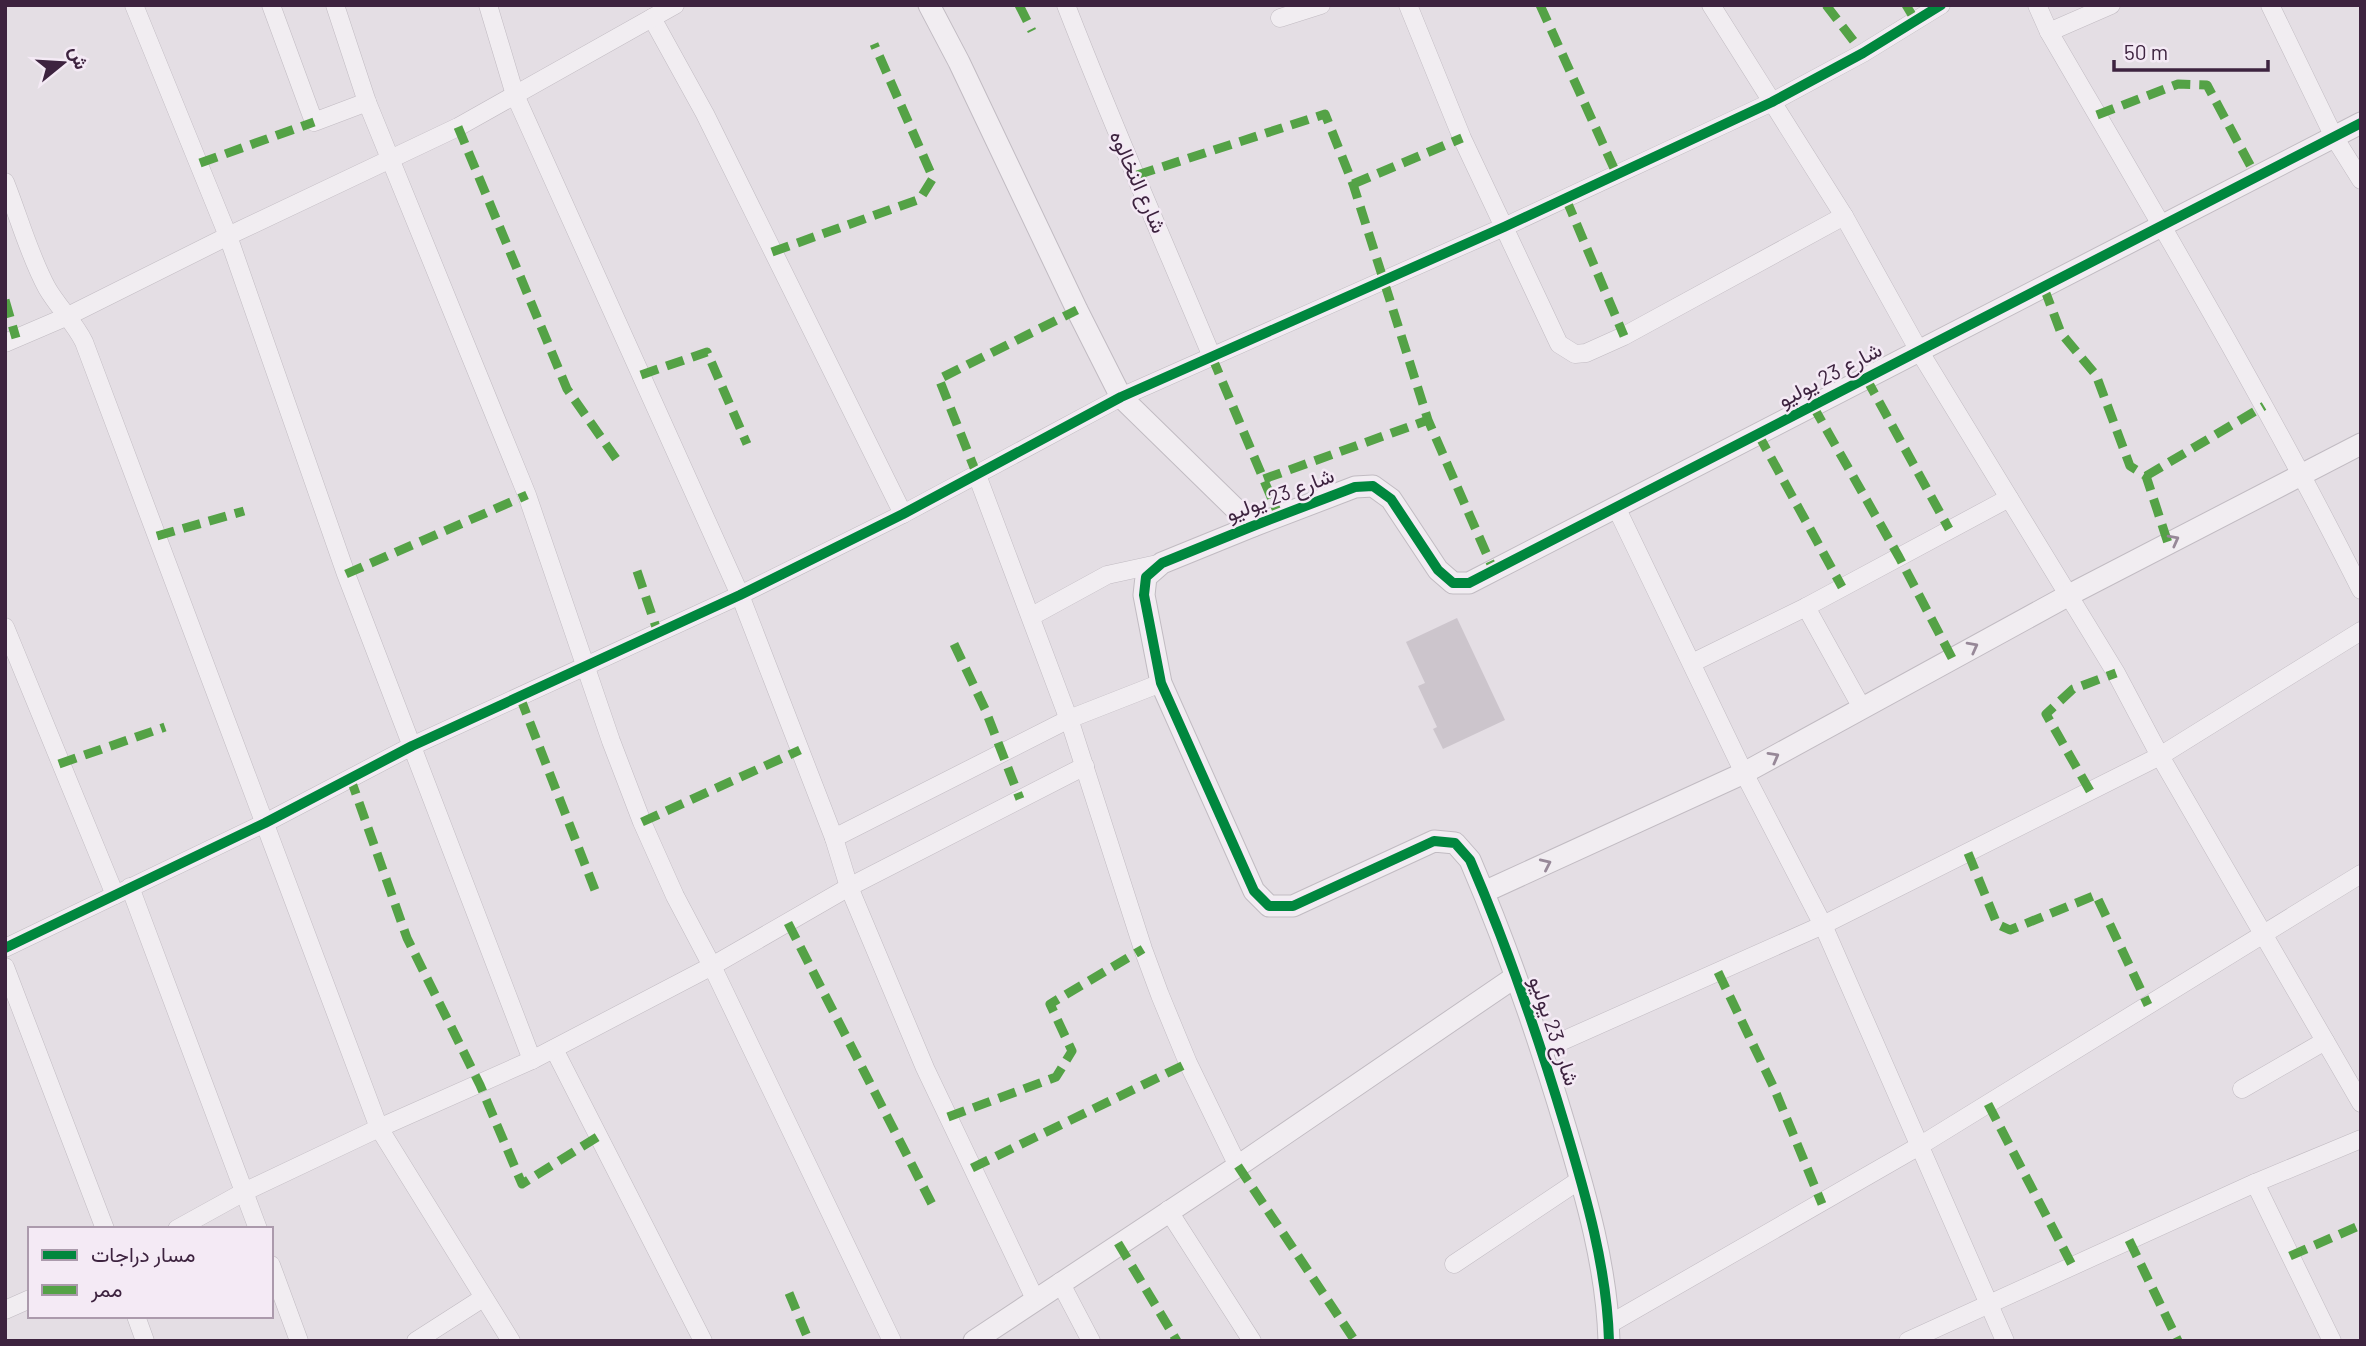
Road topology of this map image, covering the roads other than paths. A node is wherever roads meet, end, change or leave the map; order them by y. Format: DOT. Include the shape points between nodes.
graph roads {
  1 [pos="134,5"];
  2 [pos="271,5"];
  3 [pos="335,5"];
  4 [pos="488,5"];
  5 [pos="675,5"];
  6 [pos="929,5"];
  7 [pos="1066,5"];
  8 [pos="1321,5"];
  9 [pos="1408,5"];
  10 [pos="1712,5"];
  11 [pos="1941,5"];
  12 [pos="2037,5"];
  13 [pos="2111,5"];
  14 [pos="2270,5"];
  15 [pos="652,18"];
  16 [pos="1280,18"];
  17 [pos="2049,32"];
  18 [pos="515,94"];
  19 [pos="367,102"];
  20 [pos="1772,102"];
  21 [pos="2361,123"];
  22 [pos="2334,137"];
  23 [pos="390,159"];
  24 [pos="2361,180"];
  25 [pos="5,182"];
  26 [pos="1844,216"];
  27 [pos="2163,225"];
  28 [pos="1504,227"];
  29 [pos="228,236"];
  30 [pos="68,316"];
  31 [pos="5,343"];
  32 [pos="1919,349"];
  33 [pos="1212,357"];
  34 [pos="1121,397"];
  35 [pos="2361,444"];
  36 [pos="2302,473"];
  37 [pos="977,475"];
  38 [pos="2008,498"];
  39 [pos="1616,507"];
  40 [pos="904,514"];
  41 [pos="1252,526"];
  42 [pos="1162,562"];
  43 [pos="2361,590"];
  44 [pos="740,595"];
  45 [pos="2069,595"];
  46 [pos="1806,607"];
  47 [pos="1032,616"];
  48 [pos="5,627"];
  49 [pos="2361,632"];
  50 [pos="1692,663"];
  51 [pos="586,667"];
  52 [pos="1161,683"];
  53 [pos="1862,709"];
  54 [pos="1069,719"];
  55 [pos="412,746"];
  56 [pos="2160,756"];
  57 [pos="1085,766"];
  58 [pos="1744,774"];
  59 [pos="265,823"];
  60 [pos="834,838"];
  61 [pos="2361,874"];
  62 [pos="849,887"];
  63 [pos="123,891"];
  64 [pos="1484,892"];
  65 [pos="1823,925"];
  66 [pos="2263,933"];
  67 [pos="5,947"];
  68 [pos="712,966"];
  69 [pos="5,967"];
  70 [pos="1515,977"];
  71 [pos="2325,1041"];
  72 [pos="554,1049"];
  73 [pos="1542,1050"];
  74 [pos="532,1060"];
  75 [pos="2242,1089"];
  76 [pos="2361,1103"];
  77 [pos="379,1128"];
  78 [pos="2361,1139"];
  79 [pos="1921,1145"];
  80 [pos="1237,1166"];
  81 [pos="1581,1179"];
  82 [pos="2255,1184"];
  83 [pos="244,1192"];
  84 [pos="1168,1210"];
  85 [pos="104,1227"];
  86 [pos="181,1227"];
  87 [pos="257,1227"];
  88 [pos="1454,1264"];
  89 [pos="273,1270"];
  90 [pos="1060,1282"];
  91 [pos="483,1298"];
  92 [pos="1035,1299"];
  93 [pos="28,1300"];
  94 [pos="1990,1304"];
  95 [pos="5,1310"];
  96 [pos="137,1318"];
  97 [pos="1609,1333"];
  98 [pos="145,1341"];
  99 [pos="299,1341"];
  100 [pos="416,1341"];
  101 [pos="511,1341"];
  102 [pos="703,1341"];
  103 [pos="892,1341"];
  104 [pos="974,1341"];
  105 [pos="1091,1341"];
  106 [pos="1252,1341"];
  107 [pos="1908,1341"];
  108 [pos="2005,1341"];
  109 [pos="2332,1341"];
  1 -- 29 [label="street"];
  2 -- 19 [label="street" via="314,121"];
  3 -- 19 [label="street"];
  4 -- 18 [label="street"];
  5 -- 15 [label="street"];
  6 -- 34 [label="street"];
  7 -- 33 [label="street, شارع النخالوه"];
  8 -- 16 [label="street"];
  9 -- 28 [label="street"];
  10 -- 20 [label="street"];
  11 -- 20 [label="street"];
  12 -- 17 [label="street"];
  13 -- 17 [label="street"];
  14 -- 22 [label="street"];
  15 -- 18 [label="street"];
  15 -- 40 [label="street" via="705,114"];
  17 -- 27 [label="street"];
  18 -- 23 [label="street"];
  18 -- 44 [label="street"];
  19 -- 23 [label="street"];
  20 -- 26 [label="street"];
  20 -- 28 [label="street"];
  21 -- 22 [label="street, شارع 23 يوليو"];
  22 -- 24 [label="street"];
  22 -- 27 [label="street, شارع 23 يوليو"];
  23 -- 29 [label="street"];
  23 -- 51 [label="street" via="527,495"];
  25 -- 30 [label="street" via="45,285"];
  26 -- 28 [label="street" via="1624,336 1575,354 1559,344"];
  26 -- 32 [label="street"];
  27 -- 32 [label="street, شارع 23 يوليو"];
  27 -- 36 [label="street"];
  28 -- 33 [label="street"];
  29 -- 30 [label="street"];
  29 -- 55 [label="street" via="346,574"];
  30 -- 31 [label="street"];
  30 -- 59 [label="street" via="84,342"];
  32 -- 38 [label="street"];
  32 -- 39 [label="street, شارع 23 يوليو"];
  33 -- 34 [label="street"];
  34 -- 37 [label="street"];
  34 -- 41 [label="street"];
  35 -- 36 [label="street"];
  36 -- 43 [label="street"];
  45 -- 36 [label="street, one-way"];
  37 -- 40 [label="street"];
  37 -- 47 [label="street"];
  38 -- 45 [label="street"];
  38 -- 46 [label="street"];
  39 -- 41 [label="street, شارع 23 يوليو" via="1469,583 1453,583 1438,570 1391,499 1373,486 1355,487"];
  39 -- 50 [label="street"];
  40 -- 44 [label="street"];
  41 -- 42 [label="street, شارع 23 يوليو"];
  42 -- 47 [label="street" via="1107,575"];
  42 -- 52 [label="street, شارع 23 يوليو" via="1146,577 1144,595"];
  44 -- 51 [label="street"];
  44 -- 60 [label="street"];
  53 -- 45 [label="street, one-way"];
  45 -- 56 [label="street"];
  46 -- 50 [label="street"];
  46 -- 53 [label="street"];
  47 -- 54 [label="street"];
  48 -- 63 [label="street"];
  49 -- 56 [label="street"];
  50 -- 58 [label="street"];
  51 -- 55 [label="street"];
  51 -- 68 [label="street" via="642,822"];
  52 -- 54 [label="street"];
  52 -- 64 [label="street, شارع 23 يوليو" via="1254,891 1269,906 1293,906 1434,841 1455,843 1470,860"];
  58 -- 53 [label="street, one-way"];
  54 -- 57 [label="street"];
  54 -- 60 [label="street"];
  55 -- 59 [label="street"];
  55 -- 74 [label="street"];
  56 -- 65 [label="street"];
  56 -- 66 [label="street"];
  57 -- 62 [label="street"];
  57 -- 80 [label="street" via="1160,995"];
  64 -- 58 [label="street, one-way"];
  58 -- 65 [label="street"];
  59 -- 63 [label="street"];
  59 -- 77 [label="street"];
  60 -- 62 [label="street"];
  61 -- 66 [label="street"];
  62 -- 68 [label="street"];
  62 -- 92 [label="street" via="925,1068"];
  63 -- 67 [label="street"];
  63 -- 83 [label="street"];
  64 -- 70 [label="street, شارع 23 يوليو"];
  65 -- 73 [label="street"];
  65 -- 79 [label="street"];
  66 -- 71 [label="street"];
  66 -- 79 [label="street"];
  68 -- 72 [label="street"];
  68 -- 103 [label="street"];
  69 -- 85 [label="street"];
  70 -- 73 [label="street, شارع 23 يوليو"];
  70 -- 80 [label="street"];
  71 -- 75 [label="street"];
  71 -- 76 [label="street"];
  72 -- 74 [label="street"];
  72 -- 102 [label="street"];
  73 -- 81 [label="street, شارع 23 يوليو"];
  74 -- 77 [label="street"];
  77 -- 83 [label="street"];
  77 -- 91 [label="street"];
  78 -- 82 [label="street"];
  79 -- 94 [label="street"];
  79 -- 97 [label="street"];
  80 -- 84 [label="street"];
  81 -- 88 [label="street"];
  81 -- 97 [label="street, شارع 23 يوليو" via="1599,1255"];
  82 -- 94 [label="street"];
  82 -- 109 [label="street"];
  83 -- 86 [label="street"];
  83 -- 87 [label="street"];
  84 -- 90 [label="street"];
  84 -- 106 [label="street"];
  89 -- 99 [label="street"];
  90 -- 92 [label="street"];
  90 -- 105 [label="street"];
  91 -- 100 [label="street"];
  91 -- 101 [label="street"];
  92 -- 104 [label="street"];
  93 -- 95 [label="street"];
  94 -- 107 [label="street"];
  94 -- 108 [label="street"];
  96 -- 98 [label="street"];
}
